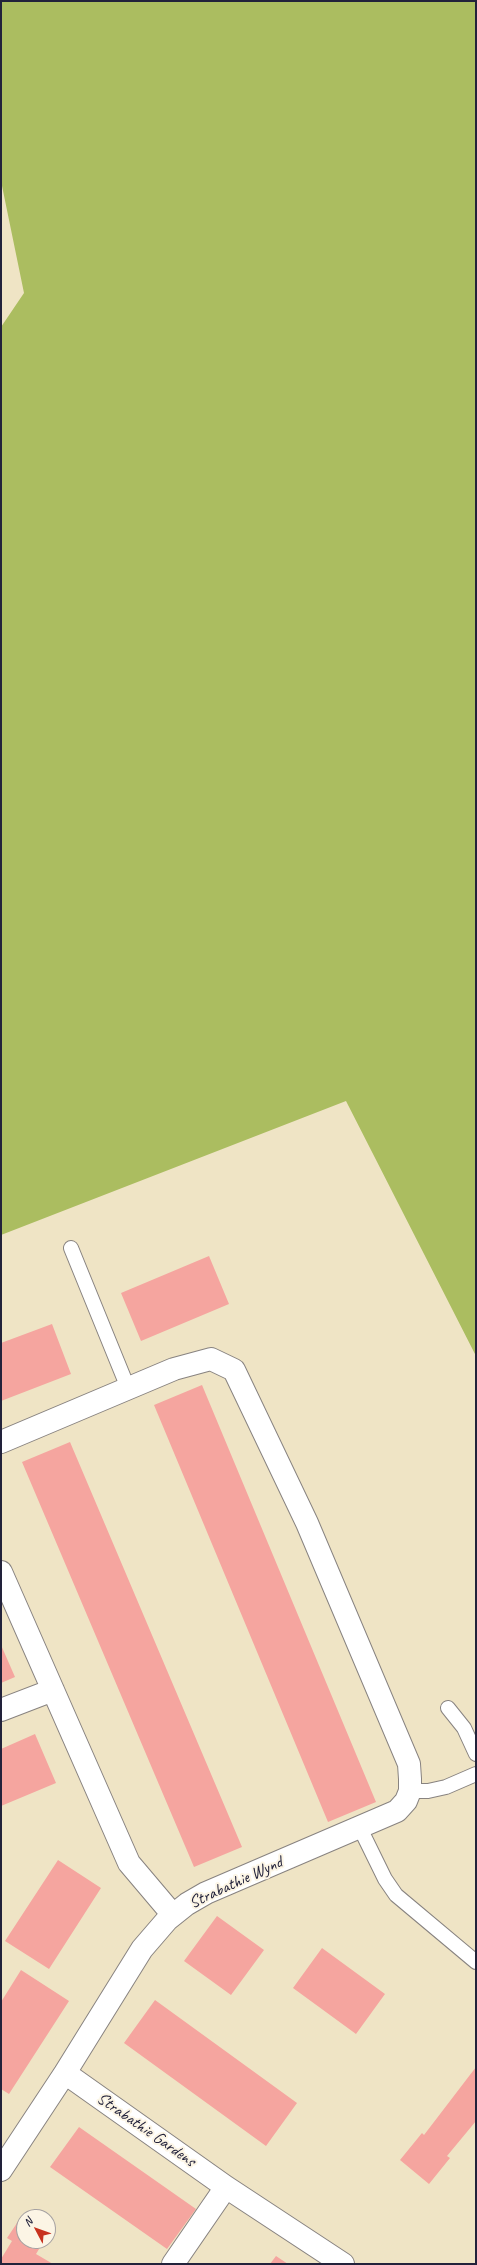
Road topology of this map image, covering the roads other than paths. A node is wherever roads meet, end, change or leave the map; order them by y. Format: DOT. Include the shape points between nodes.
graph roads {
  1 [pos="72,1248"];
  2 [pos="128,1388"];
  3 [pos="1,1442"];
  4 [pos="1,1572"];
  5 [pos="53,1690"];
  6 [pos="448,1708"];
  7 [pos="1,1710"];
  8 [pos="476,1754"];
  9 [pos="476,1774"];
  10 [pos="410,1791"];
  11 [pos="360,1828"];
  12 [pos="173,1915"];
  13 [pos="476,1962"];
  14 [pos="65,2073"];
  15 [pos="1,2170"];
  16 [pos="226,2187"];
  17 [pos="173,2264"];
  18 [pos="343,2264"];
  1 -- 2 [label="lane"];
  2 -- 3 [label="street"];
  2 -- 10 [label="street" via="174,1368 211,1359 234,1370 307,1523 397,1735 409,1764"];
  4 -- 5 [label="street"];
  5 -- 7 [label="street"];
  5 -- 12 [label="street" via="129,1864"];
  6 -- 8 [label="lane" via="464,1728"];
  9 -- 10 [label="lane" via="446,1788"];
  10 -- 11 [label="street, Strabathie Wynd" via="406,1801 397,1811"];
  11 -- 12 [label="street, Strabathie Wynd" via="206,1893"];
  11 -- 13 [label="lane" via="385,1879 396,1895"];
  12 -- 14 [label="street, Strabathie Wynd" via="142,1949"];
  14 -- 15 [label="street, Strabathie Wynd"];
  14 -- 16 [label="street, Strabathie Gardens"];
  16 -- 17 [label="street"];
  16 -- 18 [label="street, Strabathie Gardens"];
}
